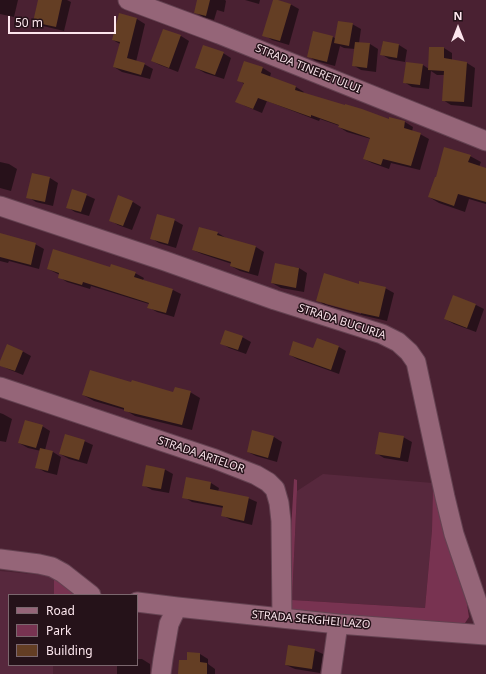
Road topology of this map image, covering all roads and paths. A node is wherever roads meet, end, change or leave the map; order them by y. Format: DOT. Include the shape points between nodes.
graph roads {
  1 [pos="128,0"];
  2 [pos="486,141"];
  3 [pos="0,206"];
  4 [pos="0,387"];
  5 [pos="0,560"];
  6 [pos="90,594"];
  7 [pos="138,602"];
  8 [pos="177,607"];
  9 [pos="282,618"];
  10 [pos="338,624"];
  11 [pos="486,628"];
  12 [pos="486,635"];
  13 [pos="161,674"];
  14 [pos="331,674"];
  1 -- 2 [label="street, STRADA TINERETULUI"];
  3 -- 11 [label="street, STRADA BUCURIA" via="382,334 398,342 416,362 454,534"];
  4 -- 9 [label="street, STRADA ARTELOR" via="216,459 268,482 275,490 281,522"];
  5 -- 6 [label="street" via="52,567"];
  7 -- 8 [label="street, STRADA SERGHEI LAZO"];
  8 -- 9 [label="street, STRADA SERGHEI LAZO"];
  8 -- 13 [label="street" via="169,624"];
  9 -- 10 [label="street, STRADA SERGHEI LAZO"];
  10 -- 12 [label="street, STRADA SERGHEI LAZO"];
  10 -- 14 [label="street"];
}
